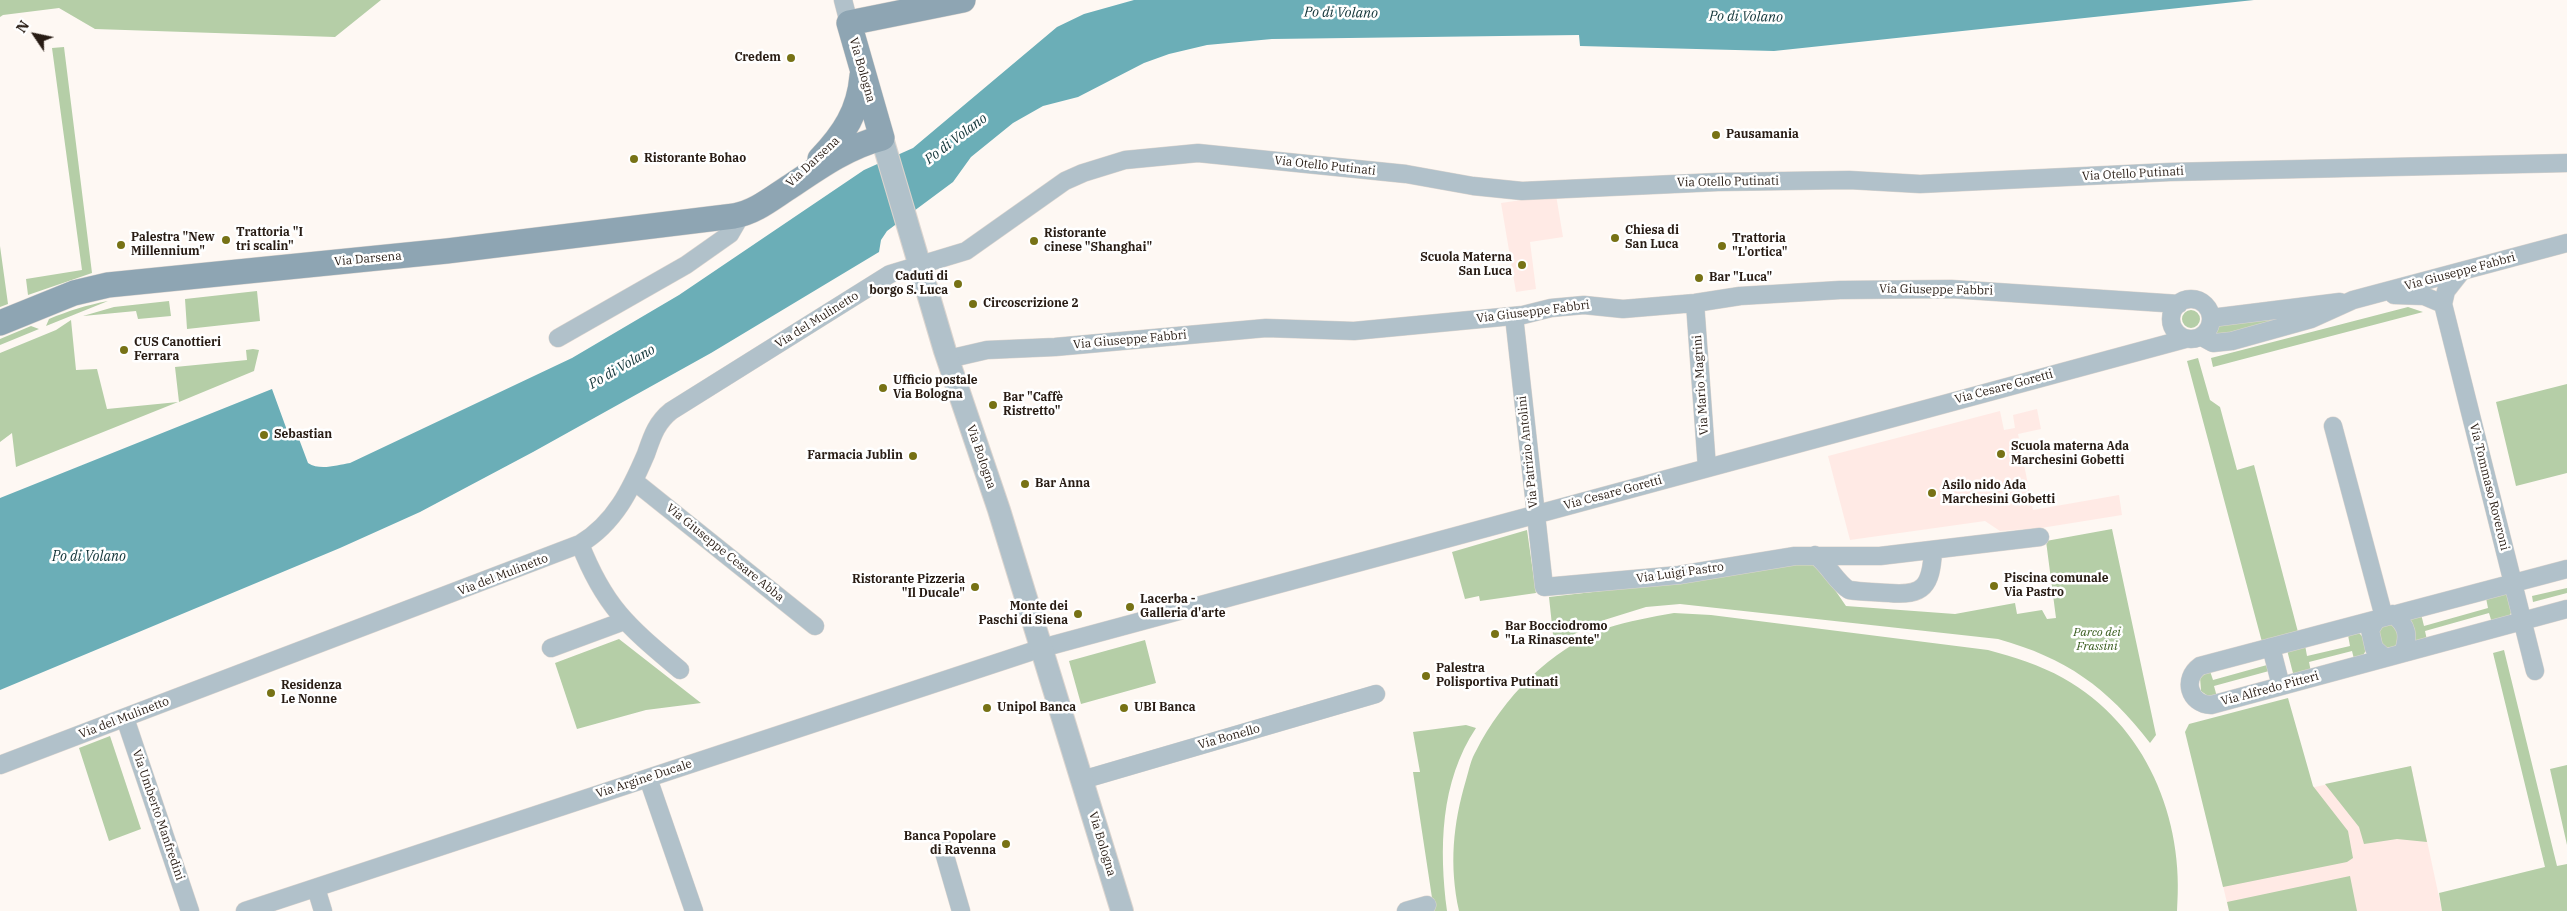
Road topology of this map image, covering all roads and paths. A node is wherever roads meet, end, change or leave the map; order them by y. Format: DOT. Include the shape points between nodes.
graph roads {
  1 [pos="963,0"];
  2 [pos="844,6"];
  3 [pos="862,74"];
  4 [pos="885,147"];
  5 [pos="2567,163"];
  6 [pos="781,192"];
  7 [pos="740,215"];
  8 [pos="2567,243"];
  9 [pos="917,256"];
  10 [pos="2461,272"];
  11 [pos="2361,298"];
  12 [pos="1695,303"];
  13 [pos="2179,304"];
  14 [pos="2443,304"];
  15 [pos="1514,316"];
  16 [pos="2211,318"];
  17 [pos="0,322"];
  18 [pos="558,338"];
  19 [pos="2193,338"];
  20 [pos="948,359"];
  21 [pos="2333,426"];
  22 [pos="1707,468"];
  23 [pos="634,481"];
  24 [pos="1535,514"];
  25 [pos="2040,537"];
  26 [pos="580,544"];
  27 [pos="1933,551"];
  28 [pos="1815,555"];
  29 [pos="2567,569"];
  30 [pos="2513,582"];
  31 [pos="1544,588"];
  32 [pos="2567,610"];
  33 [pos="2385,616"];
  34 [pos="624,621"];
  35 [pos="2522,621"];
  36 [pos="815,626"];
  37 [pos="552,648"];
  38 [pos="1042,648"];
  39 [pos="2271,648"];
  40 [pos="2403,653"];
  41 [pos="2386,658"];
  42 [pos="680,670"];
  43 [pos="2535,671"];
  44 [pos="2280,686"];
  45 [pos="1376,694"];
  46 [pos="125,718"];
  47 [pos="0,765"];
  48 [pos="648,778"];
  49 [pos="1082,780"];
  50 [pos="941,842"];
  51 [pos="316,888"];
  52 [pos="1427,905"];
  53 [pos="190,911"];
  54 [pos="245,911"];
  55 [pos="324,911"];
  56 [pos="694,911"];
  57 [pos="960,911"];
  58 [pos="1122,911"];
  59 [pos="1406,911"];
  1 -- 2 [label="main road"];
  2 -- 3 [label="main road, Via Bologna"];
  3 -- 4 [label="main road, Via Bologna"];
  3 -- 6 [label="main road, Via Darsena" via="859,99 848,127 818,160"];
  4 -- 6 [label="main road, Via Darsena" via="858,146"];
  4 -- 9 [label="street, Via Bologna"];
  5 -- 9 [label="street, Via Otello Putinati" via="2170,172 1920,184 1849,180 1718,182 1522,191 1388,172 1248,160 1217,154 1173,154 1125,160 1083,173 1044,195 966,251"];
  6 -- 7 [label="main road, Via Darsena" via="756,209"];
  7 -- 17 [label="main road, Via Darsena" via="456,250 108,285 74,293"];
  7 -- 18 [label="street" via="730,234 686,265"];
  8 -- 10 [label="street, Via Giuseppe Fabbri"];
  9 -- 20 [label="street, Via Bologna"];
  9 -- 23 [label="street, Via del Mulinetto" via="671,411 653,432"];
  10 -- 11 [label="street, Via Giuseppe Fabbri"];
  10 -- 14 [label="street" via="2446,291"];
  11 -- 14 [label="street" via="2411,295 2424,296"];
  11 -- 16 [label="street, Via Giuseppe Fabbri"];
  11 -- 19 [label="street, Via Giuseppe Fabbri" via="2311,319 2232,341 2213,343"];
  12 -- 13 [label="street, Via Giuseppe Fabbri" via="1740,296 1921,288"];
  12 -- 15 [label="street, Via Giuseppe Fabbri" via="1624,309 1584,305"];
  12 -- 22 [label="street, Via Mario Magrini"];
  13 -- 16 [label="street, Via Giuseppe Fabbri" via="2197,300 2207,307"];
  13 -- 19 [label="street" via="2172,314 2172,326 2175,331"];
  14 -- 30 [label="street, Via Tommaso Roveroni"];
  15 -- 20 [label="street, Via Giuseppe Fabbri" via="1354,331 1266,328 987,350"];
  15 -- 24 [label="street, Via Patrizio Antolini"];
  16 -- 19 [label="street" via="2209,329"];
  19 -- 22 [label="street, Via Cesare Goretti"];
  20 -- 38 [label="street, Via Bologna"];
  21 -- 33 [label="street"];
  22 -- 24 [label="street, Via Cesare Goretti"];
  23 -- 26 [label="street, Via del Mulinetto" via="612,517"];
  23 -- 36 [label="street, Via Giuseppe Cesare Abba"];
  24 -- 31 [label="street, Via Patrizio Antolini"];
  24 -- 38 [label="street, Via Cesare Goretti"];
  25 -- 27 [label="street, Via Luigi Pastro"];
  26 -- 34 [label="street" via="601,590"];
  26 -- 46 [label="street, Via del Mulinetto"];
  27 -- 28 [label="street, Via Luigi Pastro" via="1880,556"];
  27 -- 28 [label="street" via="1928,578 1920,589 1909,595 1850,590 1826,562"];
  28 -- 31 [label="street, Via Luigi Pastro" via="1679,575"];
  29 -- 30 [label="street, Via Alfredo Pitteri"];
  30 -- 33 [label="street, Via Alfredo Pitteri"];
  30 -- 35 [label="street, Via Tommaso Roveroni"];
  32 -- 35 [label="street, Via Alfredo Pitteri"];
  33 -- 39 [label="street, Via Alfredo Pitteri"];
  33 -- 40 [label="street" via="2403,622 2408,640"];
  33 -- 41 [label="street" via="2370,630 2374,648"];
  34 -- 37 [label="street"];
  34 -- 42 [label="street"];
  35 -- 40 [label="street, Via Alfredo Pitteri"];
  35 -- 43 [label="street, Via Tommaso Roveroni"];
  38 -- 48 [label="street, Via Argine Ducale"];
  38 -- 49 [label="street, Via Bologna"];
  39 -- 44 [label="street"];
  39 -- 44 [label="street, Via Alfredo Pitteri" via="2200,666 2192,675 2190,687 2196,701 2211,705"];
  40 -- 41 [label="street, Via Alfredo Pitteri"];
  41 -- 44 [label="street, Via Alfredo Pitteri"];
  45 -- 49 [label="street, Via Bonello"];
  46 -- 47 [label="street, Via del Mulinetto"];
  46 -- 53 [label="street, Via Umberto Manfredini"];
  48 -- 51 [label="street, Via Argine Ducale"];
  48 -- 56 [label="street"];
  49 -- 58 [label="street, Via Bologna"];
  50 -- 57 [label="street"];
  51 -- 54 [label="street, Via Argine Ducale"];
  51 -- 55 [label="street"];
  52 -- 59 [label="street"];
}
